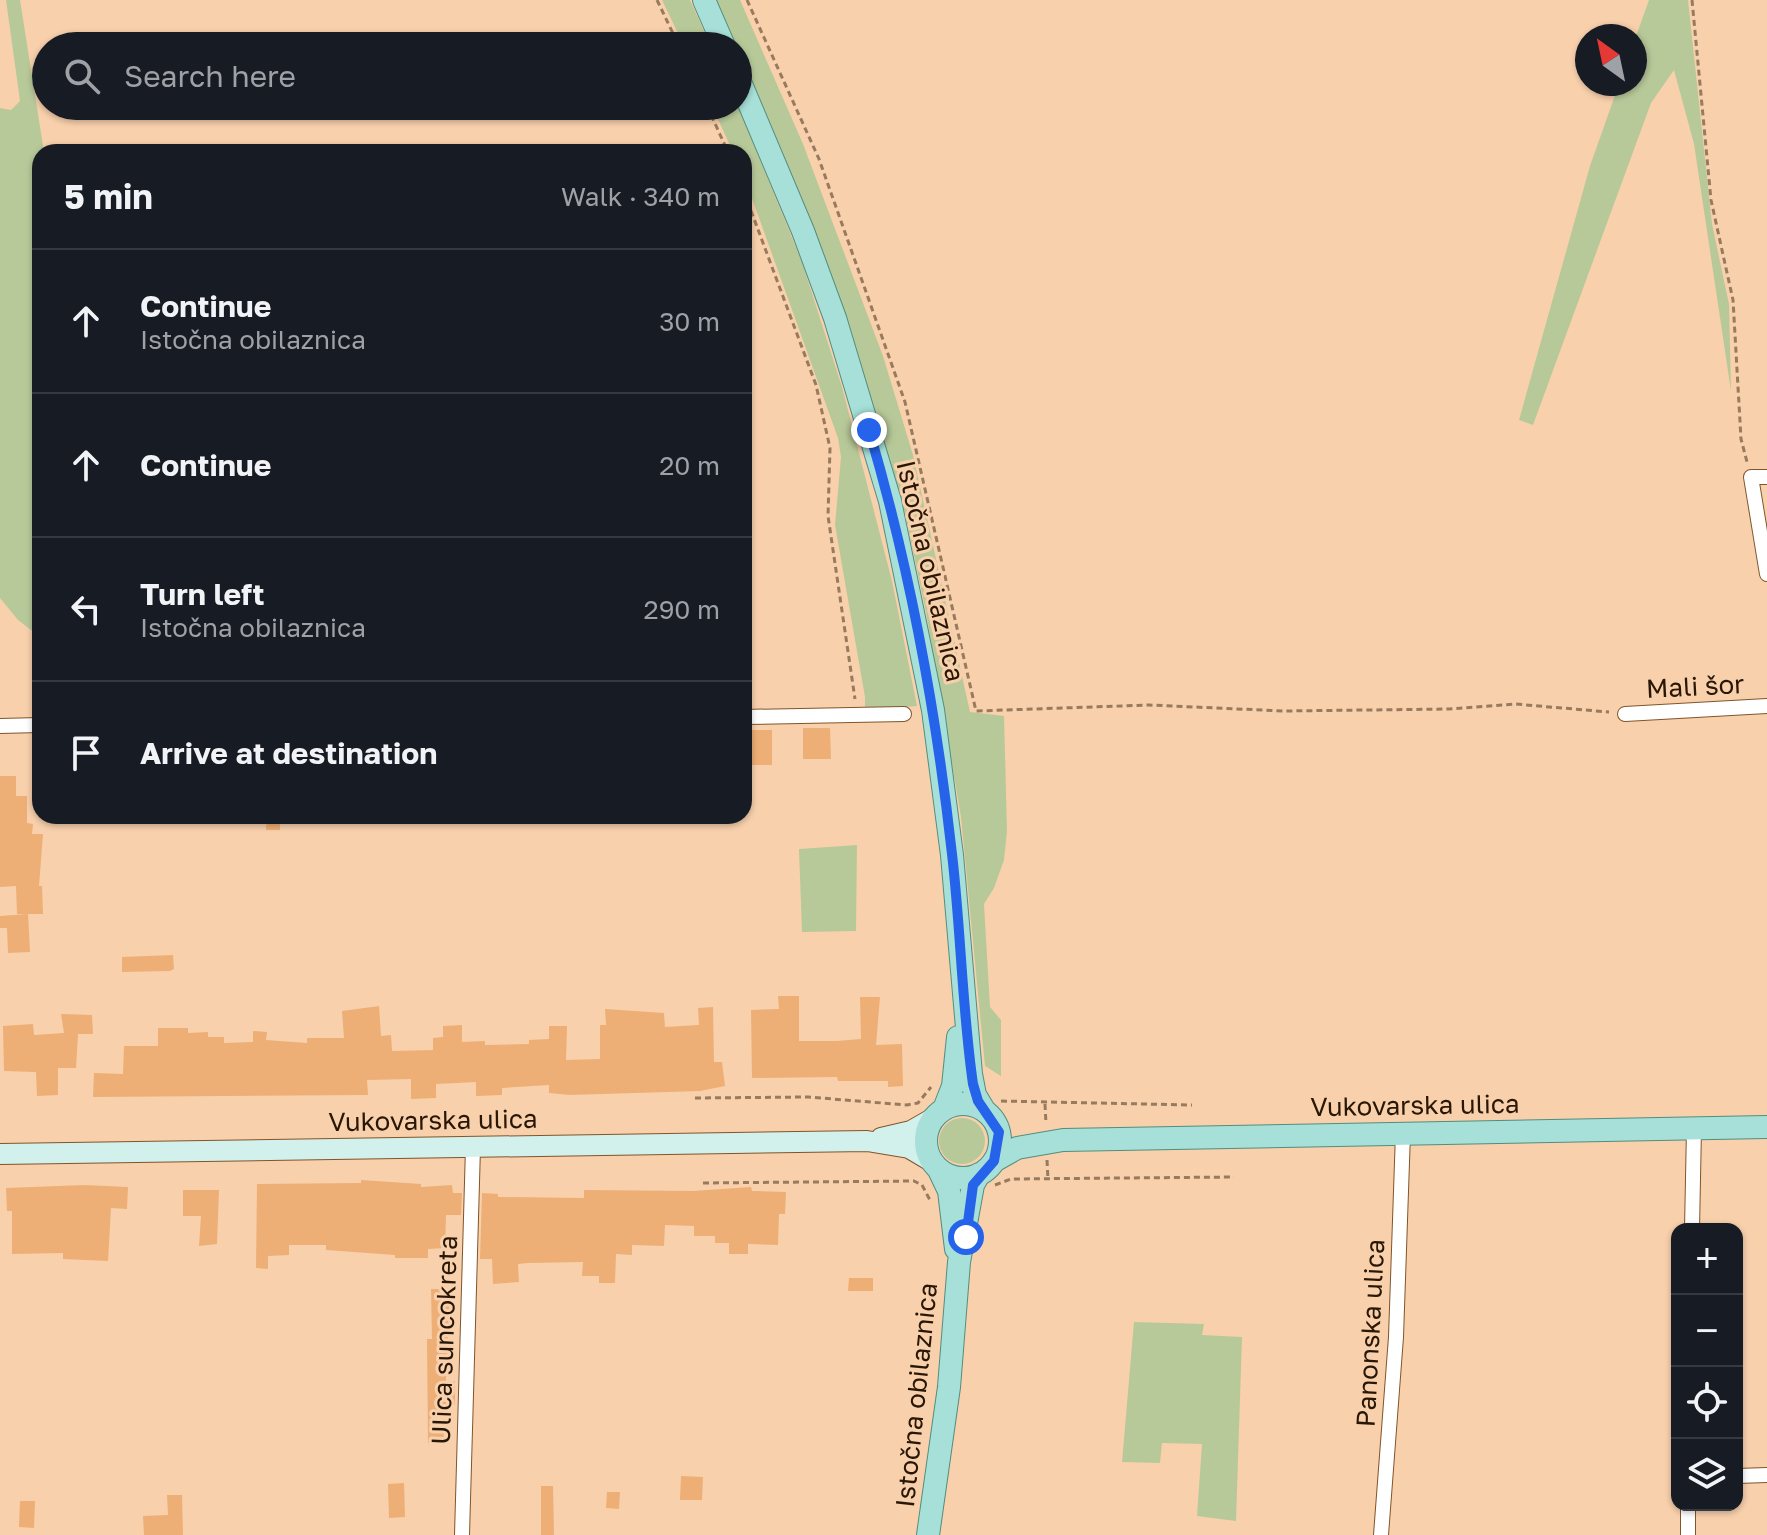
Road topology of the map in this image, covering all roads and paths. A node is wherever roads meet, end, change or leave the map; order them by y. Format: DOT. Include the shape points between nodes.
graph roads {
  1 [pos="657,0"];
  2 [pos="704,0"];
  3 [pos="747,0"];
  4 [pos="1692,0"];
  5 [pos="672,32"];
  6 [pos="718,32"];
  7 [pos="752,110"];
  8 [pos="713,120"];
  9 [pos="724,144"];
  10 [pos="752,213"];
  11 [pos="1751,477"];
  12 [pos="1767,477"];
  13 [pos="1767,574"];
  14 [pos="1767,706"];
  15 [pos="904,714"];
  16 [pos="1625,714"];
  17 [pos="857,715"];
  18 [pos="752,717"];
  19 [pos="32,725"];
  20 [pos="0,726"];
  21 [pos="963,1005"];
  22 [pos="938,1114"];
  23 [pos="990,1117"];
  24 [pos="1767,1127"];
  25 [pos="1694,1128"];
  26 [pos="1403,1133"];
  27 [pos="1063,1140"];
  28 [pos="867,1141"];
  29 [pos="473,1147"];
  30 [pos="0,1154"];
  31 [pos="935,1165"];
  32 [pos="987,1168"];
  33 [pos="1692,1223"];
  34 [pos="959,1262"];
  35 [pos="1767,1475"];
  36 [pos="1743,1476"];
  37 [pos="1688,1511"];
  38 [pos="462,1535"];
  39 [pos="928,1535"];
  40 [pos="1381,1535"];
  41 [pos="1688,1535"];
  1 -- 5 [label="path"];
  2 -- 6 [label="main road"];
  3 -- 16 [label="path" via="819,159 905,402 976,711 1149,705 1284,711 1449,709 1515,704"];
  4 -- 11 [label="path" via="1711,200 1733,300 1741,439"];
  7 -- 21 [label="main road, Istočna obilaznica" via="835,318 890,501 933,710 952,855"];
  8 -- 9 [label="path"];
  10 -- 17 [label="path" via="816,385 830,448 828,516"];
  11 -- 12 [label="street"];
  11 -- 13 [label="street"];
  14 -- 16 [label="street, Mali šor"];
  15 -- 17 [label="street"];
  17 -- 18 [label="street"];
  19 -- 20 [label="street"];
  21 -- 22 [label="main road, Istočna obilaznica" via="953,1086"];
  21 -- 23 [label="main road, Istočna obilaznica" via="973,1084"];
  22 -- 23 [label="main road" via="964,1104"];
  22 -- 28 [label="main road, Vukovarska ulica" via="911,1131"];
  22 -- 31 [label="main road" via="925,1140"];
  23 -- 27 [label="main road, Vukovarska ulica" via="1016,1132"];
  23 -- 32 [label="main road" via="1000,1142"];
  24 -- 25 [label="main road, Vukovarska ulica"];
  25 -- 26 [label="main road, Vukovarska ulica"];
  25 -- 33 [label="street"];
  26 -- 27 [label="main road, Vukovarska ulica"];
  26 -- 40 [label="street, Panonska ulica" via="1396,1337"];
  27 -- 32 [label="main road, Vukovarska ulica" via="1017,1148"];
  28 -- 29 [label="main road, Vukovarska ulica"];
  28 -- 31 [label="main road, Vukovarska ulica" via="909,1148"];
  29 -- 30 [label="main road, Vukovarska ulica"];
  29 -- 38 [label="street, Ulica suncokreta"];
  31 -- 32 [label="main road" via="958,1178"];
  31 -- 34 [label="main road, Istočna obilaznica" via="949,1191"];
  32 -- 34 [label="main road, Istočna obilaznica" via="973,1185"];
  34 -- 39 [label="main road, Istočna obilaznica" via="949,1387"];
  35 -- 36 [label="street"];
  37 -- 41 [label="street"];
}
